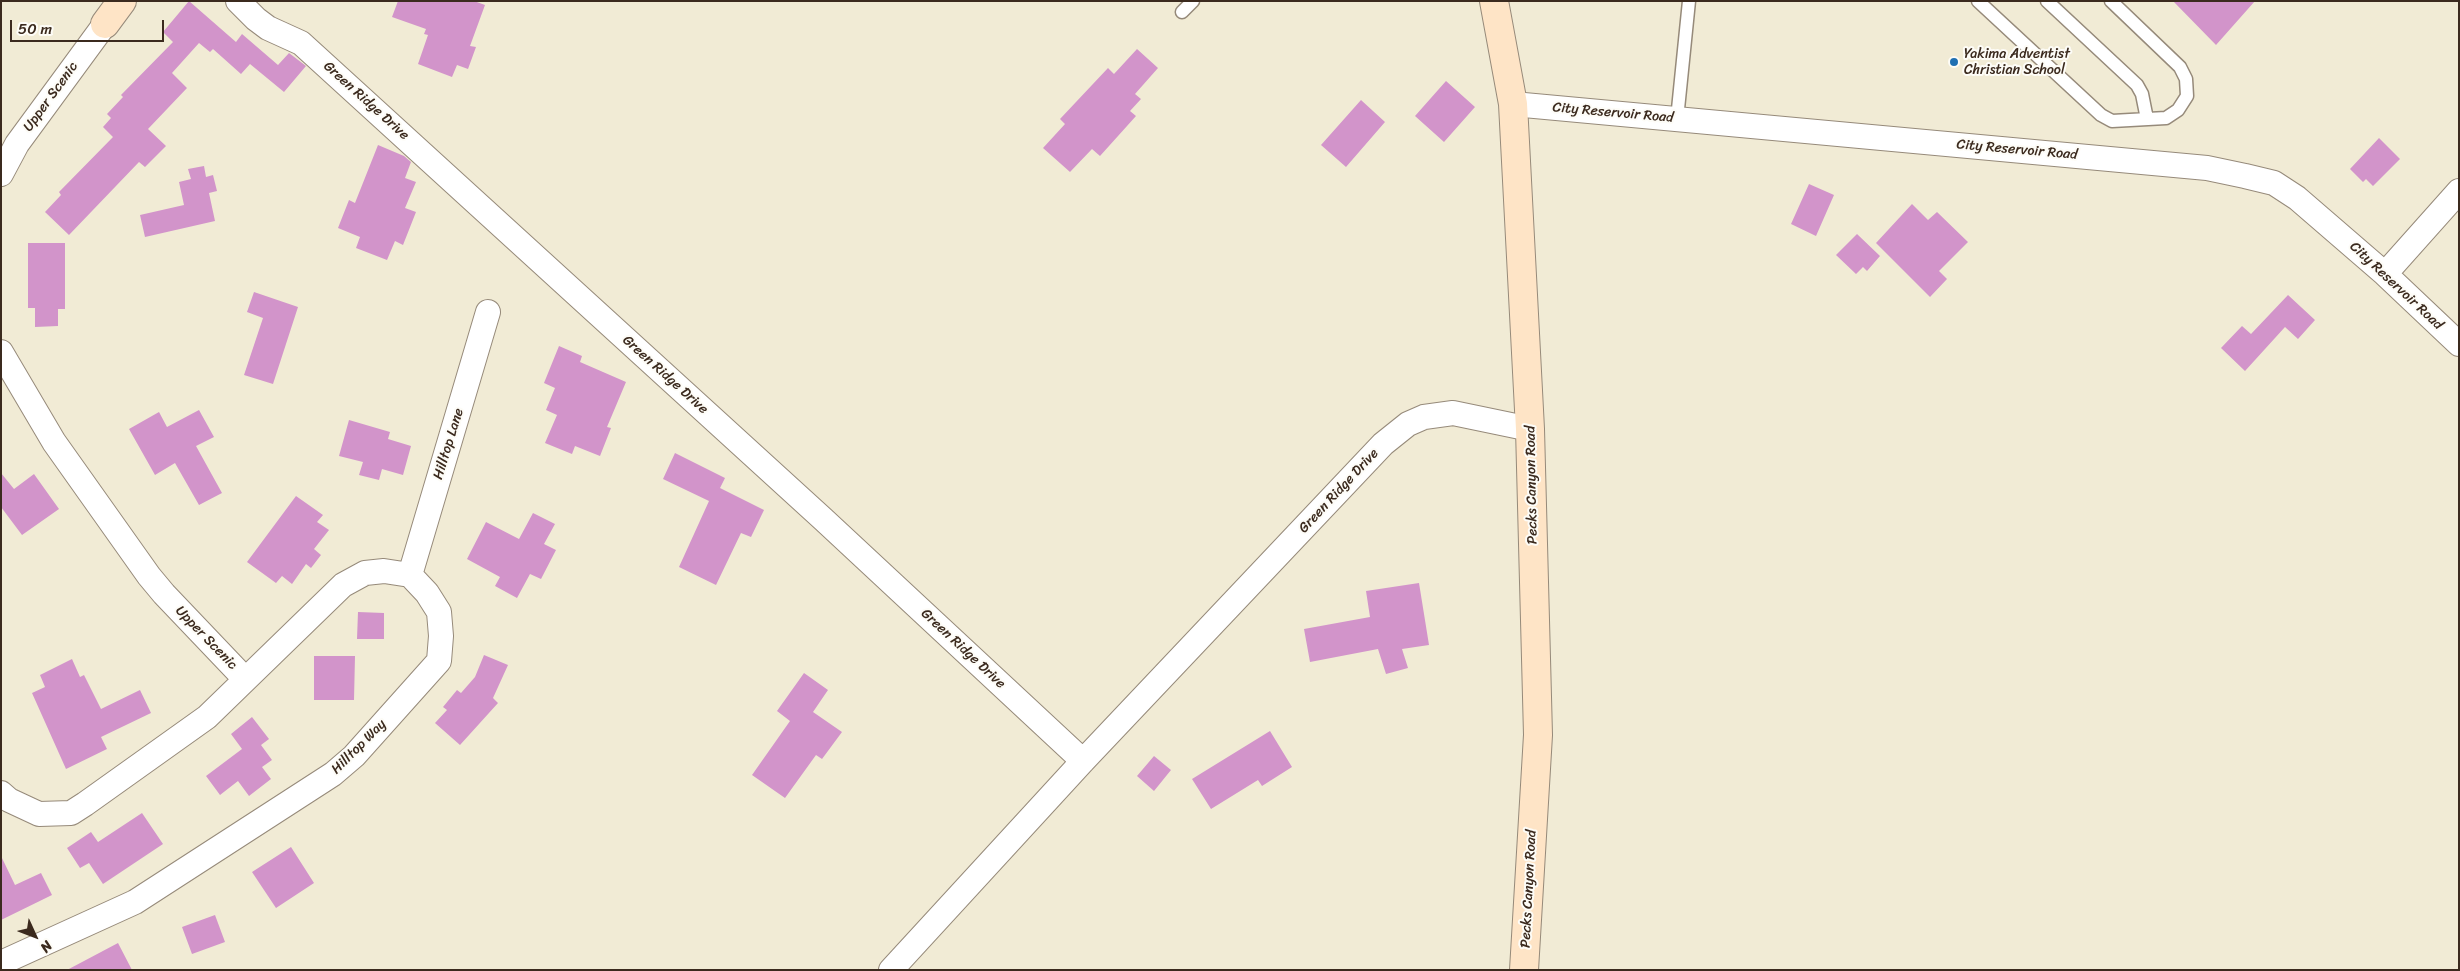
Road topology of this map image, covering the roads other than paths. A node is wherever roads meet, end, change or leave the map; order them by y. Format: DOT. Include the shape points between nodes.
graph roads {
  1 [pos="122,1"];
  2 [pos="238,1"];
  3 [pos="1193,1"];
  4 [pos="1494,1"];
  5 [pos="1689,1"];
  6 [pos="1978,1"];
  7 [pos="2047,1"];
  8 [pos="2110,1"];
  9 [pos="1182,12"];
  10 [pos="106,24"];
  11 [pos="1514,104"];
  12 [pos="1677,119"];
  13 [pos="2147,119"];
  14 [pos="1,174"];
  15 [pos="2459,191"];
  16 [pos="2385,274"];
  17 [pos="488,312"];
  18 [pos="2459,344"];
  19 [pos="1,352"];
  20 [pos="1530,429"];
  21 [pos="410,575"];
  22 [pos="246,679"];
  23 [pos="1083,761"];
  24 [pos="1,792"];
  25 [pos="1,963"];
  26 [pos="891,970"];
  27 [pos="1524,970"];
  1 -- 10 [label="street"];
  2 -- 23 [label="street, Green Ridge Drive" via="256,19 302,43"];
  3 -- 9 [label="lane"];
  4 -- 11 [label="street, Pecks Canyon Road"];
  5 -- 12 [label="lane"];
  6 -- 13 [label="lane" via="2101,115 2112,121"];
  7 -- 13 [label="lane" via="2137,85"];
  8 -- 13 [label="lane" via="2180,67 2186,79 2187,96 2178,110 2166,118"];
  10 -- 14 [label="street, Upper Scenic" via="17,144"];
  11 -- 12 [label="street, City Reservoir Road"];
  11 -- 20 [label="street, Pecks Canyon Road"];
  12 -- 16 [label="street, City Reservoir Road" via="2207,168 2245,176 2274,183 2297,198"];
  15 -- 16 [label="street"];
  16 -- 18 [label="street, City Reservoir Road"];
  17 -- 21 [label="street, Hilltop Lane"];
  19 -- 22 [label="street, Upper Scenic" via="54,442 149,576"];
  20 -- 23 [label="street, Green Ridge Drive" via="1453,413 1408,424 1383,444"];
  20 -- 27 [label="street, Pecks Canyon Road" via="1538,735"];
  21 -- 22 [label="street" via="384,571 365,573 343,585"];
  21 -- 25 [label="street, Hilltop Way" via="428,593 439,612 439,662 354,756 333,774 135,902"];
  22 -- 24 [label="street, Upper Scenic" via="207,717 71,813 39,814 9,800"];
  23 -- 26 [label="street, Green Ridge Drive"];
}
